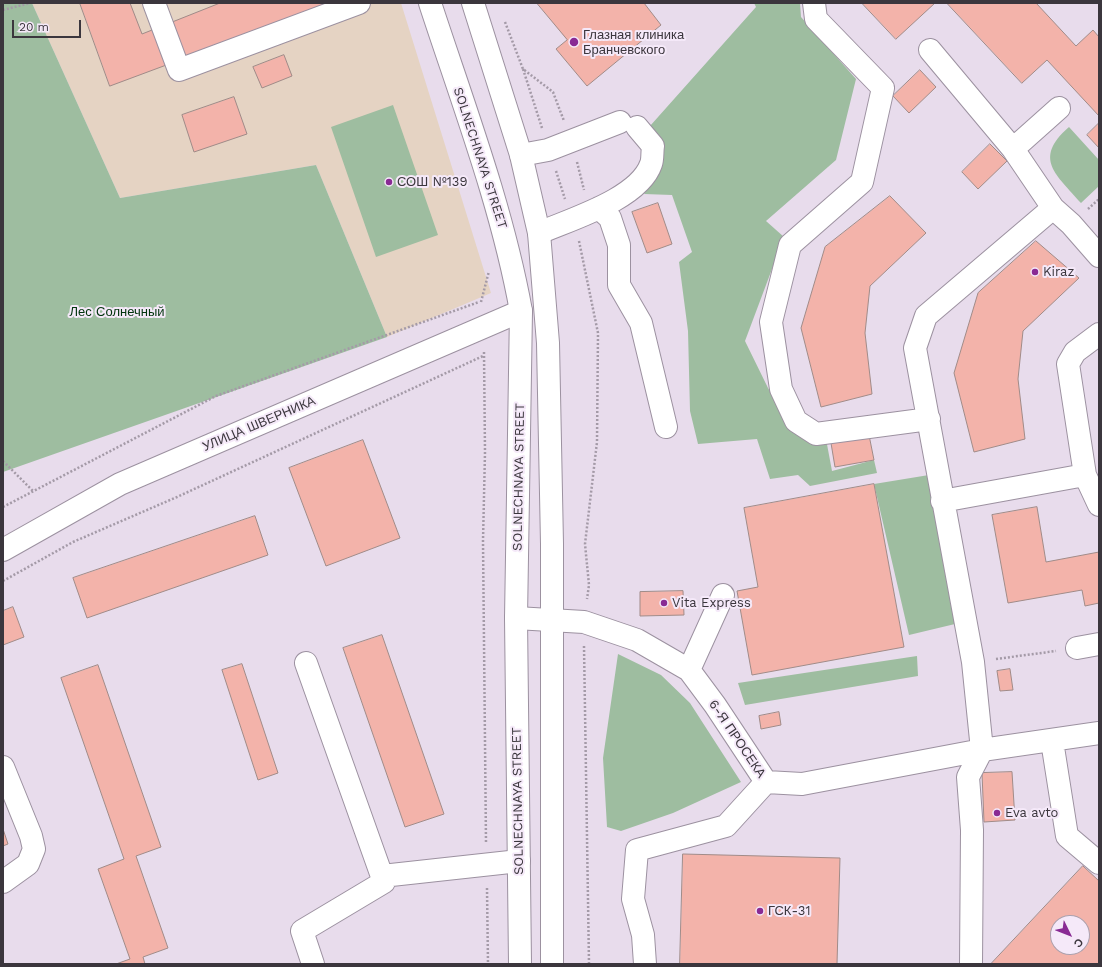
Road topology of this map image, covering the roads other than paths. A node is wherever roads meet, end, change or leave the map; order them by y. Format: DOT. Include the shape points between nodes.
graph roads {
  1 [pos="154,3"];
  2 [pos="358,3"];
  3 [pos="430,3"];
  4 [pos="473,3"];
  5 [pos="814,3"];
  6 [pos="930,50"];
  7 [pos="1059,108"];
  8 [pos="1013,149"];
  9 [pos="521,155"];
  10 [pos="1053,208"];
  11 [pos="595,211"];
  12 [pos="539,233"];
  13 [pos="1099,256"];
  14 [pos="521,311"];
  15 [pos="1099,334"];
  16 [pos="928,419"];
  17 [pos="666,427"];
  18 [pos="1085,475"];
  19 [pos="942,500"];
  20 [pos="1099,505"];
  21 [pos="3,550"];
  22 [pos="724,594"];
  23 [pos="516,618"];
  24 [pos="552,621"];
  25 [pos="1099,644"];
  26 [pos="1077,648"];
  27 [pos="306,663"];
  28 [pos="689,670"];
  29 [pos="1099,733"];
  30 [pos="1052,741"];
  31 [pos="982,750"];
  32 [pos="3,767"];
  33 [pos="766,782"];
  34 [pos="519,861"];
  35 [pos="1099,863"];
  36 [pos="382,876"];
  37 [pos="3,882"];
  38 [pos="313,964"];
  39 [pos="520,964"];
  40 [pos="552,964"];
  41 [pos="645,964"];
  42 [pos="971,964"];
  1 -- 2 [label="main road" via="179,70"];
  3 -- 14 [label="main road, SOLNECHNAYA STREET" via="499,216 514,270"];
  4 -- 9 [label="main road"];
  5 -- 16 [label="main road" via="816,19 883,88 862,182 790,245 770,322 781,389 796,421 816,434"];
  6 -- 8 [label="main road"];
  7 -- 8 [label="main road"];
  8 -- 10 [label="main road"];
  9 -- 11 [label="main road" via="548,150 629,124 653,146 652,164 635,187"];
  9 -- 12 [label="main road"];
  10 -- 13 [label="main road"];
  10 -- 16 [label="main road" via="926,316 915,348"];
  11 -- 12 [label="main road"];
  11 -- 17 [label="main road" via="610,218 619,244 619,285 641,323"];
  12 -- 24 [label="main road" via="548,342"];
  14 -- 21 [label="main road, УЛИЦА ШВЕРНИКА" via="120,484"];
  14 -- 23 [label="main road, SOLNECHNAYA STREET"];
  15 -- 18 [label="main road" via="1075,352 1068,364"];
  16 -- 19 [label="main road"];
  18 -- 19 [label="main road"];
  18 -- 20 [label="main road"];
  19 -- 31 [label="main road" via="973,662"];
  22 -- 28 [label="main road"];
  23 -- 24 [label="main road, 6-Я ПРОСЕКА"];
  23 -- 34 [label="main road, SOLNECHNAYA STREET"];
  24 -- 28 [label="main road, 6-Я ПРОСЕКА" via="584,622 637,640"];
  24 -- 40 [label="main road"];
  25 -- 26 [label="main road"];
  27 -- 36 [label="main road"];
  28 -- 33 [label="main road, 6-Я ПРОСЕКА"];
  29 -- 30 [label="main road, 6-Я ПРОСЕКА"];
  30 -- 31 [label="main road, 6-Я ПРОСЕКА"];
  30 -- 35 [label="main road" via="1067,836"];
  31 -- 33 [label="main road, 6-Я ПРОСЕКА" via="802,784"];
  31 -- 42 [label="main road" via="968,777 972,830"];
  32 -- 37 [label="main road" via="31,836 34,850 28,864"];
  33 -- 41 [label="main road" via="726,826 636,850 634,899 643,935"];
  34 -- 36 [label="main road"];
  34 -- 39 [label="main road, SOLNECHNAYA STREET"];
  36 -- 38 [label="main road" via="384,882 302,931"];
}
